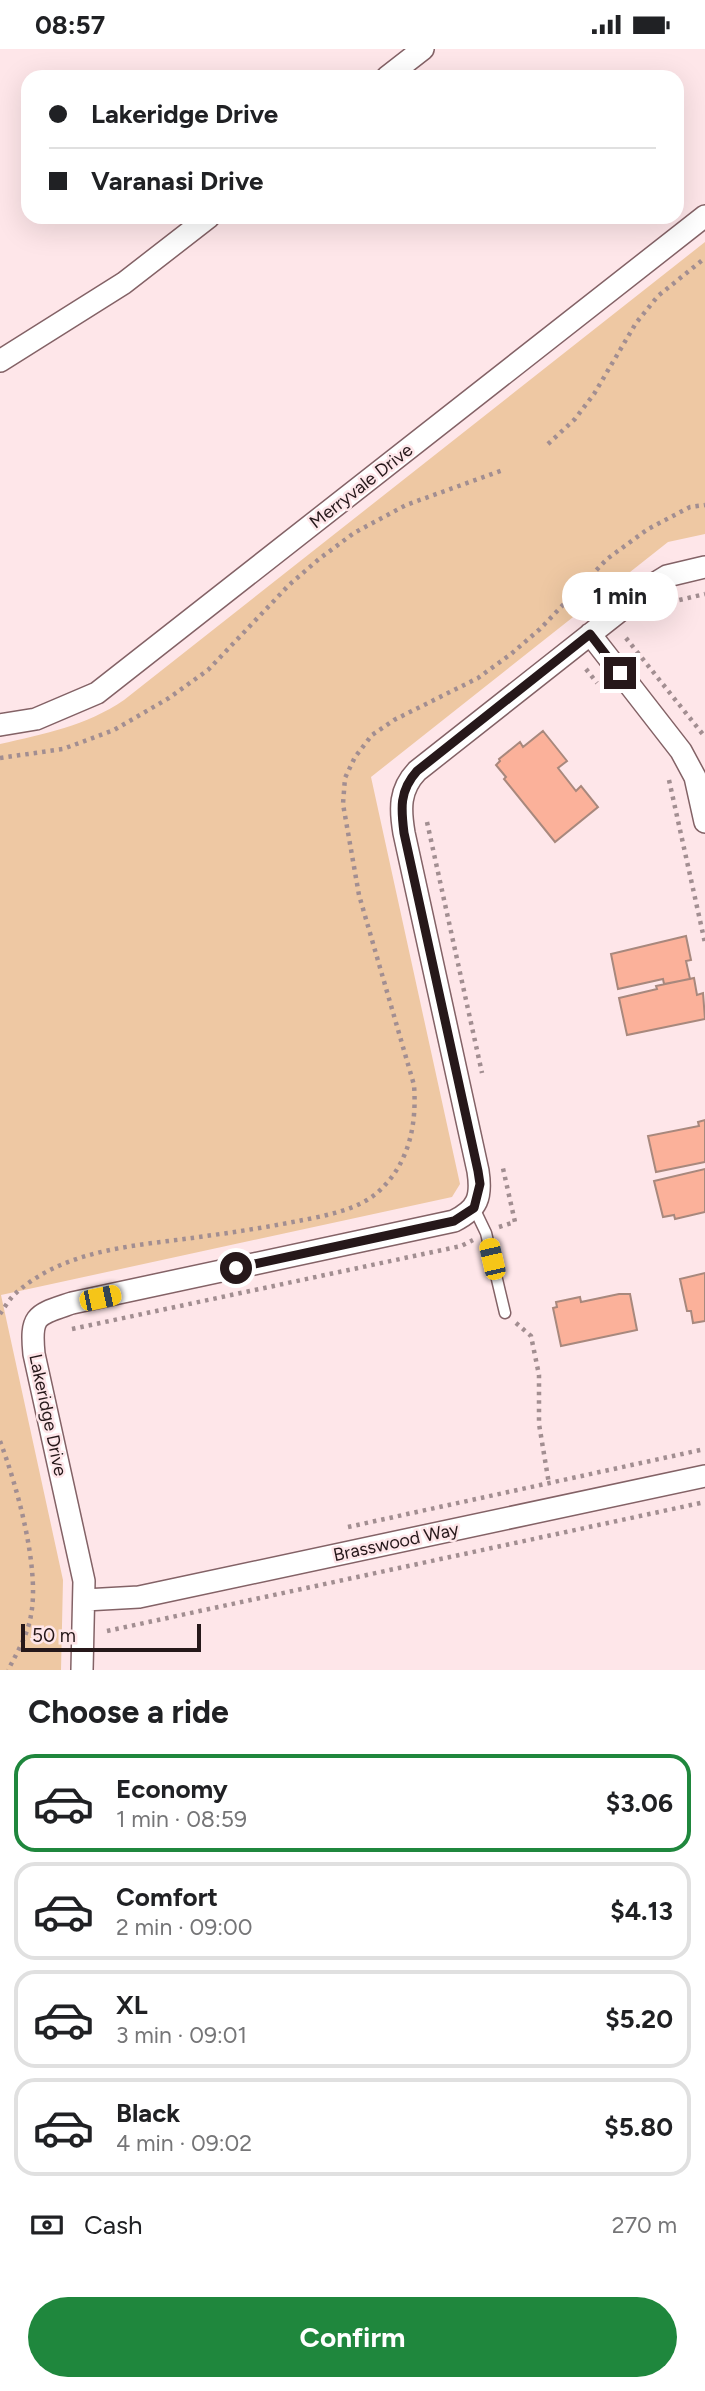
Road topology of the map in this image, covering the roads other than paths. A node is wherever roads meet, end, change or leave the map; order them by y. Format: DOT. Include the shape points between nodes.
graph roads {
  1 [pos="423,49"];
  2 [pos="396,70"];
  3 [pos="705,216"];
  4 [pos="200,224"];
  5 [pos="0,361"];
  6 [pos="705,567"];
  7 [pos="590,634"];
  8 [pos="0,725"];
  9 [pos="705,822"];
  10 [pos="474,1208"];
  11 [pos="505,1313"];
  12 [pos="705,1476"];
  13 [pos="85,1599"];
  14 [pos="82,1670"];
  1 -- 2 [label="street"];
  3 -- 8 [label="street, Merryvale Drive" via="97,693 36,719"];
  4 -- 5 [label="street" via="124,283"];
  6 -- 7 [label="street" via="667,576"];
  7 -- 9 [label="street" via="681,751 695,777"];
  7 -- 10 [label="street" via="417,771 409,779 400,805 478,1171"];
  10 -- 11 [label="lane" via="486,1233"];
  10 -- 13 [label="street, Lakeridge Drive" via="454,1221 72,1303 39,1316 34,1324 34,1354"];
  12 -- 13 [label="street, Brasswood Way" via="139,1597"];
  13 -- 14 [label="street, Lakeridge Drive"];
}
